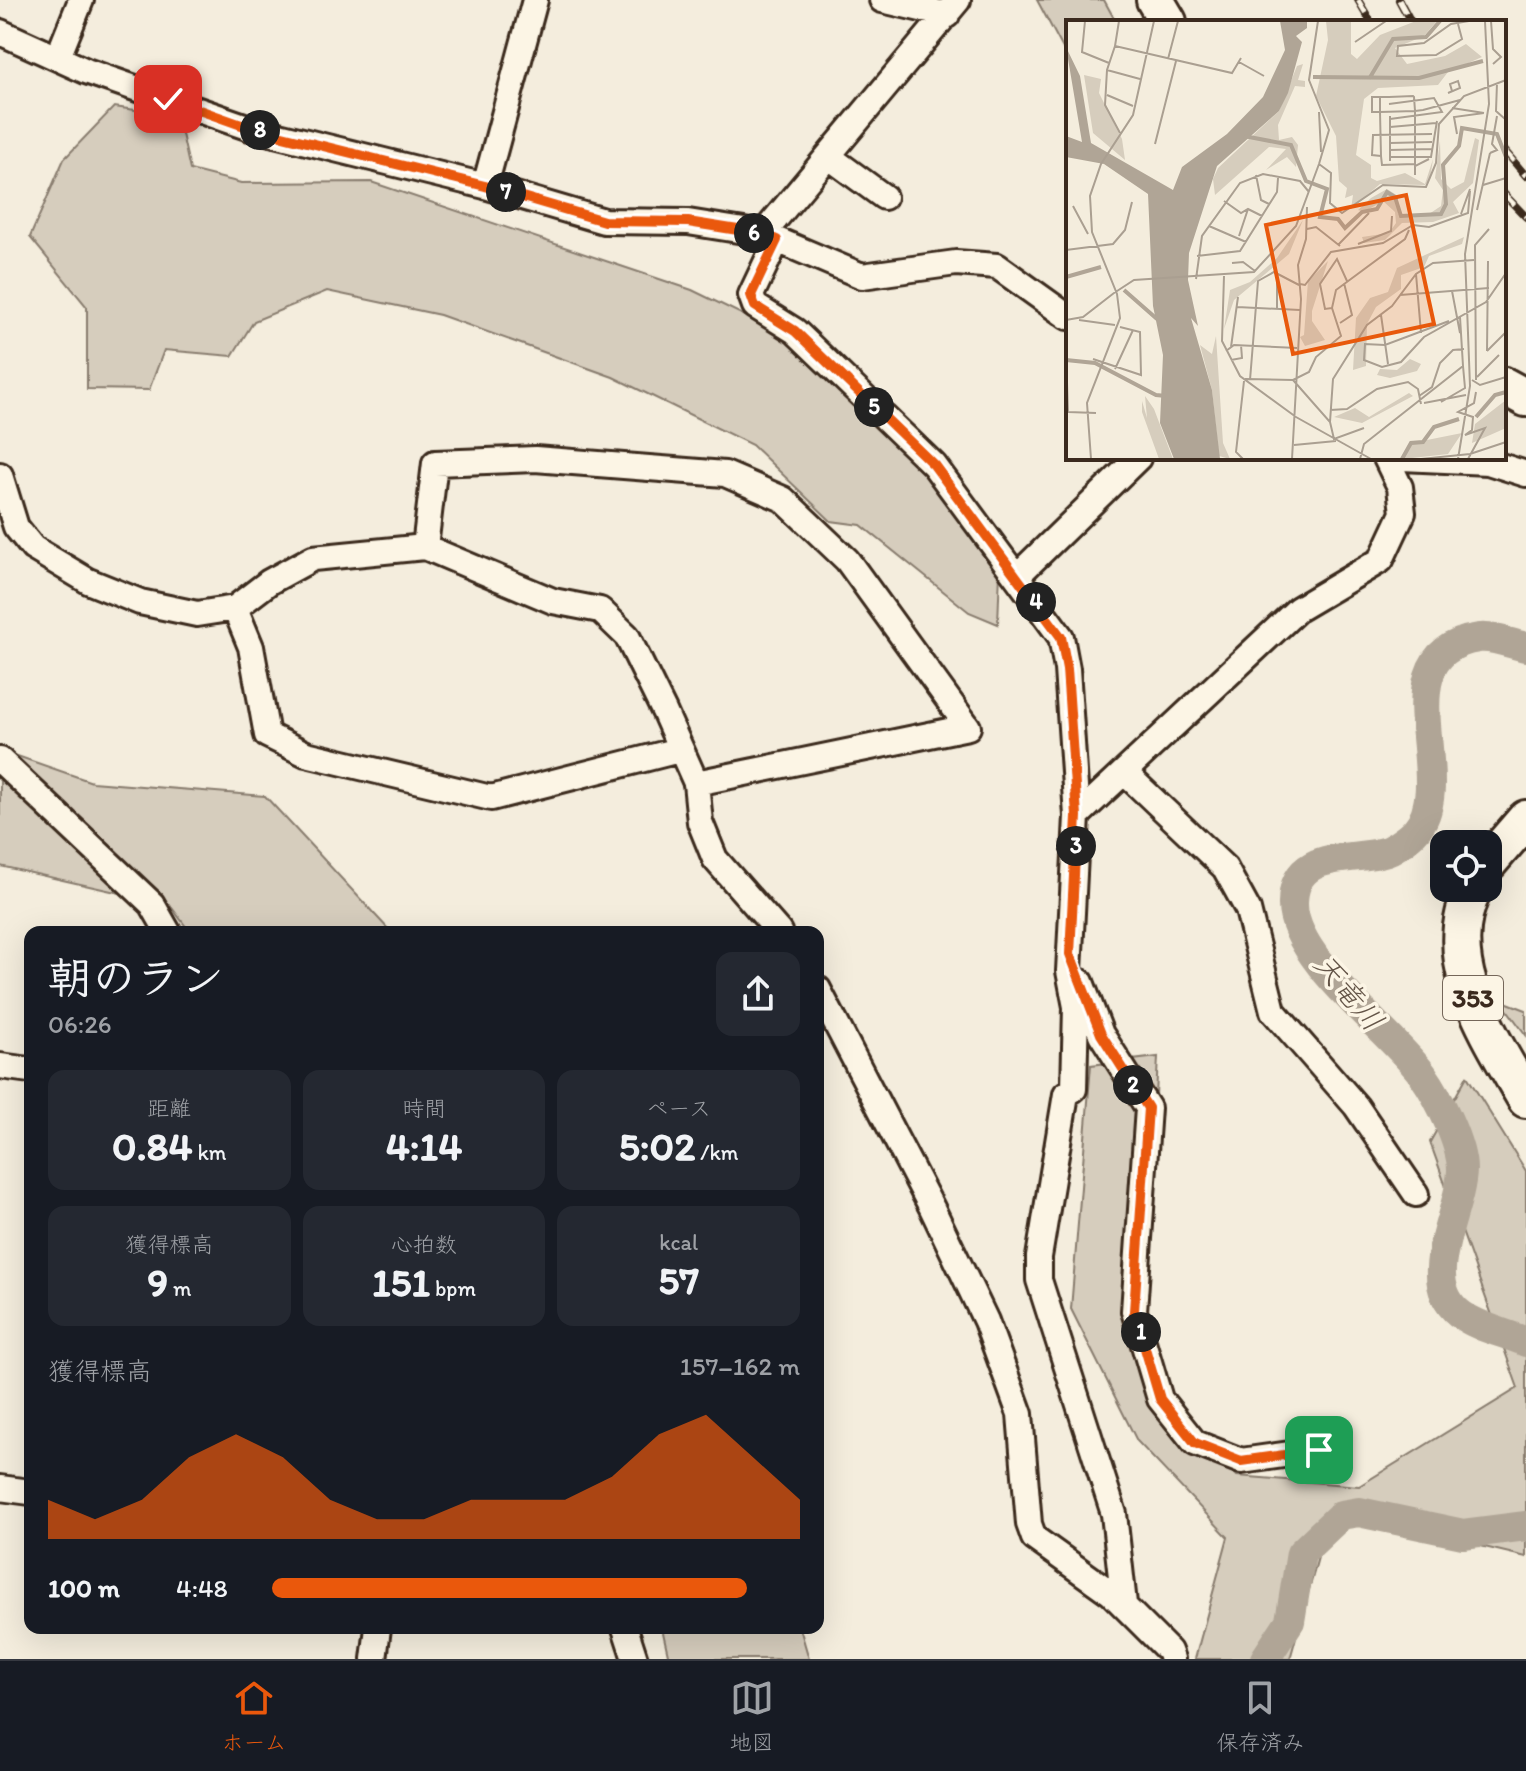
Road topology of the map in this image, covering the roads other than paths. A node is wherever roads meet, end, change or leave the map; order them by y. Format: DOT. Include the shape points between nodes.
graph roads {
  1 [pos="81,0"];
  2 [pos="535,0"];
  3 [pos="882,0"];
  4 [pos="1155,0"];
  5 [pos="952,8"];
  6 [pos="1167,20"];
  7 [pos="0,32"];
  8 [pos="58,57"];
  9 [pos="828,156"];
  10 [pos="485,186"];
  11 [pos="884,197"];
  12 [pos="770,237"];
  13 [pos="1066,316"];
  14 [pos="1506,387"];
  15 [pos="1526,398"];
  16 [pos="1136,460"];
  17 [pos="1387,460"];
  18 [pos="1445,460"];
  19 [pos="1526,474"];
  20 [pos="0,475"];
  21 [pos="425,547"];
  22 [pos="1017,576"];
  23 [pos="235,608"];
  24 [pos="679,750"];
  25 [pos="4,769"];
  26 [pos="1124,772"];
  27 [pos="696,783"];
  28 [pos="1077,816"];
  29 [pos="1526,819"];
  30 [pos="1502,847"];
  31 [pos="1469,902"];
  32 [pos="165,926"];
  33 [pos="774,926"];
  34 [pos="1070,954"];
  35 [pos="824,1001"];
  36 [pos="0,1066"];
  37 [pos="24,1069"];
  38 [pos="1526,1099"];
  39 [pos="1416,1194"];
  40 [pos="1319,1450"];
  41 [pos="0,1488"];
  42 [pos="24,1491"];
  43 [pos="1124,1604"];
  44 [pos="377,1634"];
  45 [pos="627,1634"];
  46 [pos="374,1659"];
  47 [pos="635,1659"];
  48 [pos="1172,1659"];
  1 -- 8 [label="street"];
  2 -- 10 [label="street"];
  3 -- 5 [label="street"];
  4 -- 6 [label="highway"];
  5 -- 9 [label="street"];
  7 -- 8 [label="street"];
  8 -- 10 [label="street" via="250,128"];
  9 -- 11 [label="street"];
  9 -- 12 [label="street"];
  10 -- 12 [label="street" via="604,221 688,222"];
  12 -- 13 [label="street" via="862,276 956,263 997,266"];
  12 -- 22 [label="street" via="751,295 755,306 795,331 934,465"];
  14 -- 15 [label="highway"];
  16 -- 22 [label="street"];
  17 -- 26 [label="street" via="1400,487 1403,513 1381,560 1298,609"];
  18 -- 19 [label="street" via="1488,462"];
  20 -- 23 [label="street" via="16,527 33,548 88,581 140,602 197,614"];
  21 -- 23 [label="street" via="313,558"];
  21 -- 24 [label="street" via="553,601 600,610 627,636"];
  21 -- 27 [label="street" via="435,463 535,459 725,474 783,499 847,560 968,727"];
  22 -- 28 [label="street" via="1061,637"];
  23 -- 24 [label="street" via="251,647 267,735 306,754 491,798"];
  24 -- 27 [label="street"];
  25 -- 32 [label="street" via="152,904"];
  26 -- 28 [label="street"];
  26 -- 39 [label="street" via="1225,868 1248,910 1273,1011 1356,1106"];
  27 -- 33 [label="street" via="700,822 715,859"];
  28 -- 34 [label="street"];
  29 -- 30 [label="highway"];
  31 -- 38 [label="highway, 353" via="1463,922 1465,972 1481,1019"];
  34 -- 40 [label="street" via="1101,1034 1148,1108 1134,1311 1160,1399 1195,1443 1241,1461"];
  34 -- 43 [label="street" via="1076,1007 1074,1089 1066,1094 1039,1280 1114,1514"];
  35 -- 43 [label="street" via="986,1321 1020,1414 1034,1538"];
  36 -- 37 [label="street"];
  41 -- 42 [label="street"];
  43 -- 48 [label="street"];
  44 -- 46 [label="street"];
  45 -- 47 [label="street"];
}
